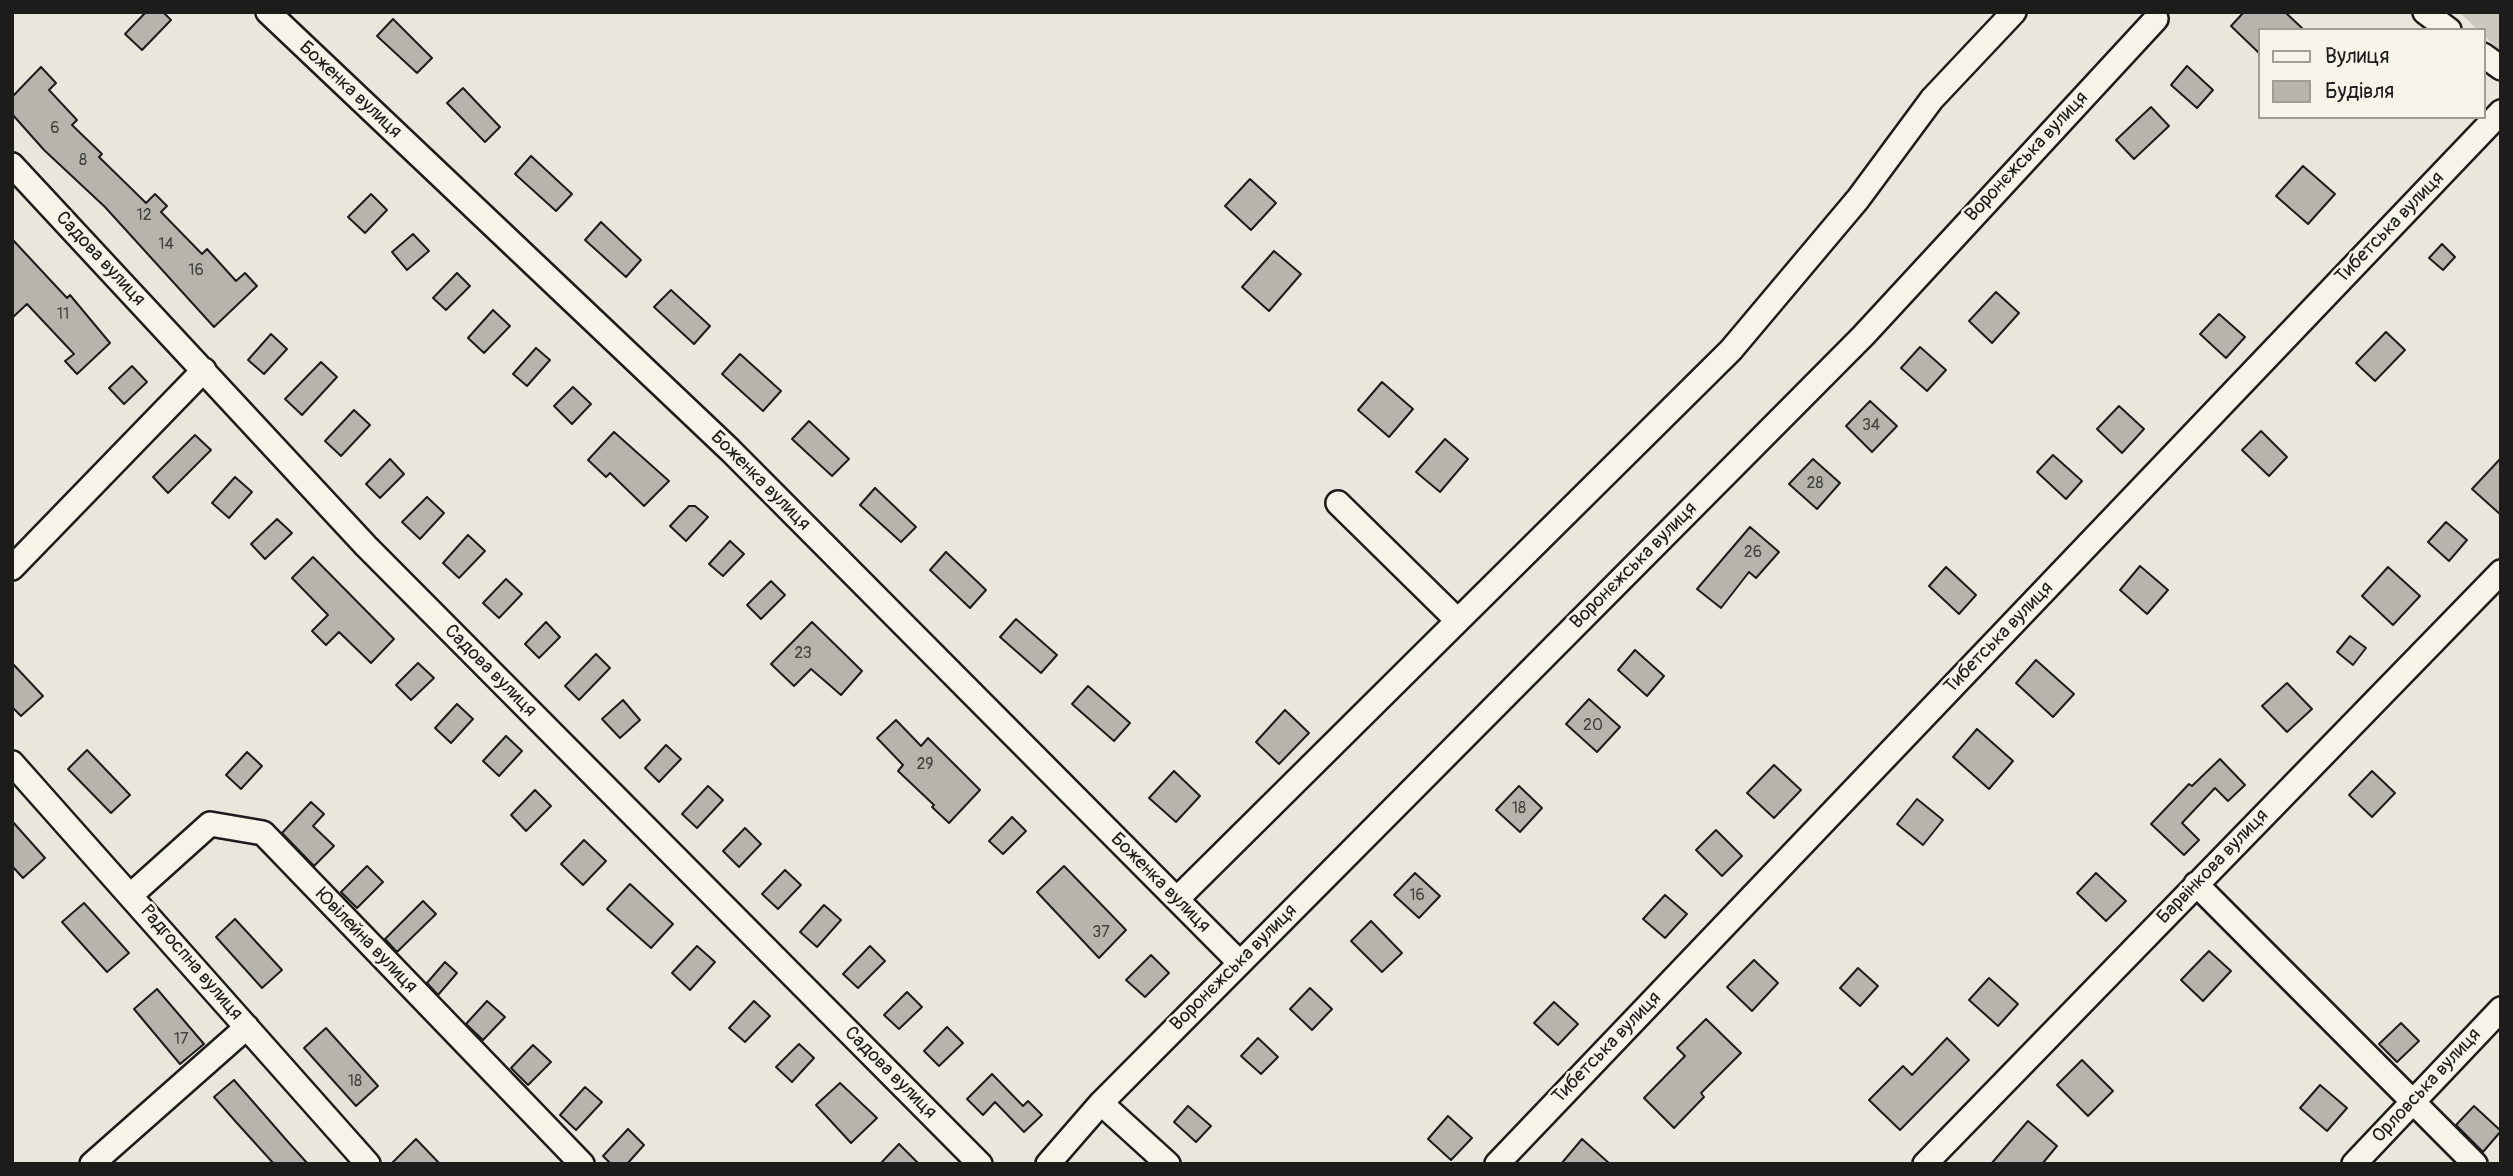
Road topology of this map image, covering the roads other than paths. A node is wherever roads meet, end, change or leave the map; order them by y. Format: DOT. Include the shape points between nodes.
graph roads {
  1 [pos="268,12"];
  2 [pos="2014,12"];
  3 [pos="2425,12"];
  4 [pos="2156,19"];
  5 [pos="2446,28"];
  6 [pos="2485,56"];
  7 [pos="2501,68"];
  8 [pos="2501,112"];
  9 [pos="12,165"];
  10 [pos="204,370"];
  11 [pos="1338,503"];
  12 [pos="12,568"];
  13 [pos="2501,572"];
  14 [pos="1457,620"];
  15 [pos="12,763"];
  16 [pos="2196,884"];
  17 [pos="131,894"];
  18 [pos="1177,899"];
  19 [pos="1240,963"];
  20 [pos="2501,1009"];
  21 [pos="247,1027"];
  22 [pos="1101,1103"];
  23 [pos="2412,1103"];
  24 [pos="92,1164"];
  25 [pos="368,1164"];
  26 [pos="582,1164"];
  27 [pos="980,1164"];
  28 [pos="1048,1164"];
  29 [pos="1168,1164"];
  30 [pos="1497,1164"];
  31 [pos="1926,1164"];
  32 [pos="2354,1164"];
  33 [pos="2475,1164"];
  1 -- 18 [label="street, Боженка вулиця" via="730,450"];
  2 -- 14 [label="street" via="1932,99 1858,199 1731,350"];
  3 -- 5 [label="street"];
  4 -- 19 [label="street, Воронєжська вулиця" via="1863,336"];
  6 -- 7 [label="street"];
  8 -- 30 [label="street, Тибетська вулиця"];
  9 -- 10 [label="street, Садова вулиця"];
  10 -- 12 [label="street"];
  10 -- 27 [label="street, Садова вулиця" via="366,546"];
  11 -- 14 [label="street"];
  13 -- 16 [label="street, Барвінкова вулиця"];
  14 -- 18 [label="street"];
  15 -- 17 [label="street, Радгоспна вулиця"];
  16 -- 23 [label="street"];
  16 -- 31 [label="street, Барвінкова вулиця"];
  17 -- 21 [label="street, Радгоспна вулиця"];
  17 -- 26 [label="street, Ювілейна вулиця" via="210,824 263,833"];
  18 -- 19 [label="street, Боженка вулиця"];
  19 -- 22 [label="street, Воронєжська вулиця"];
  20 -- 23 [label="street, Орловська вулиця"];
  21 -- 24 [label="street"];
  21 -- 25 [label="street, Радгоспна вулиця"];
  22 -- 28 [label="street, Воронєжська вулиця"];
  22 -- 29 [label="street"];
  23 -- 32 [label="street, Орловська вулиця"];
  23 -- 33 [label="street"];
}
